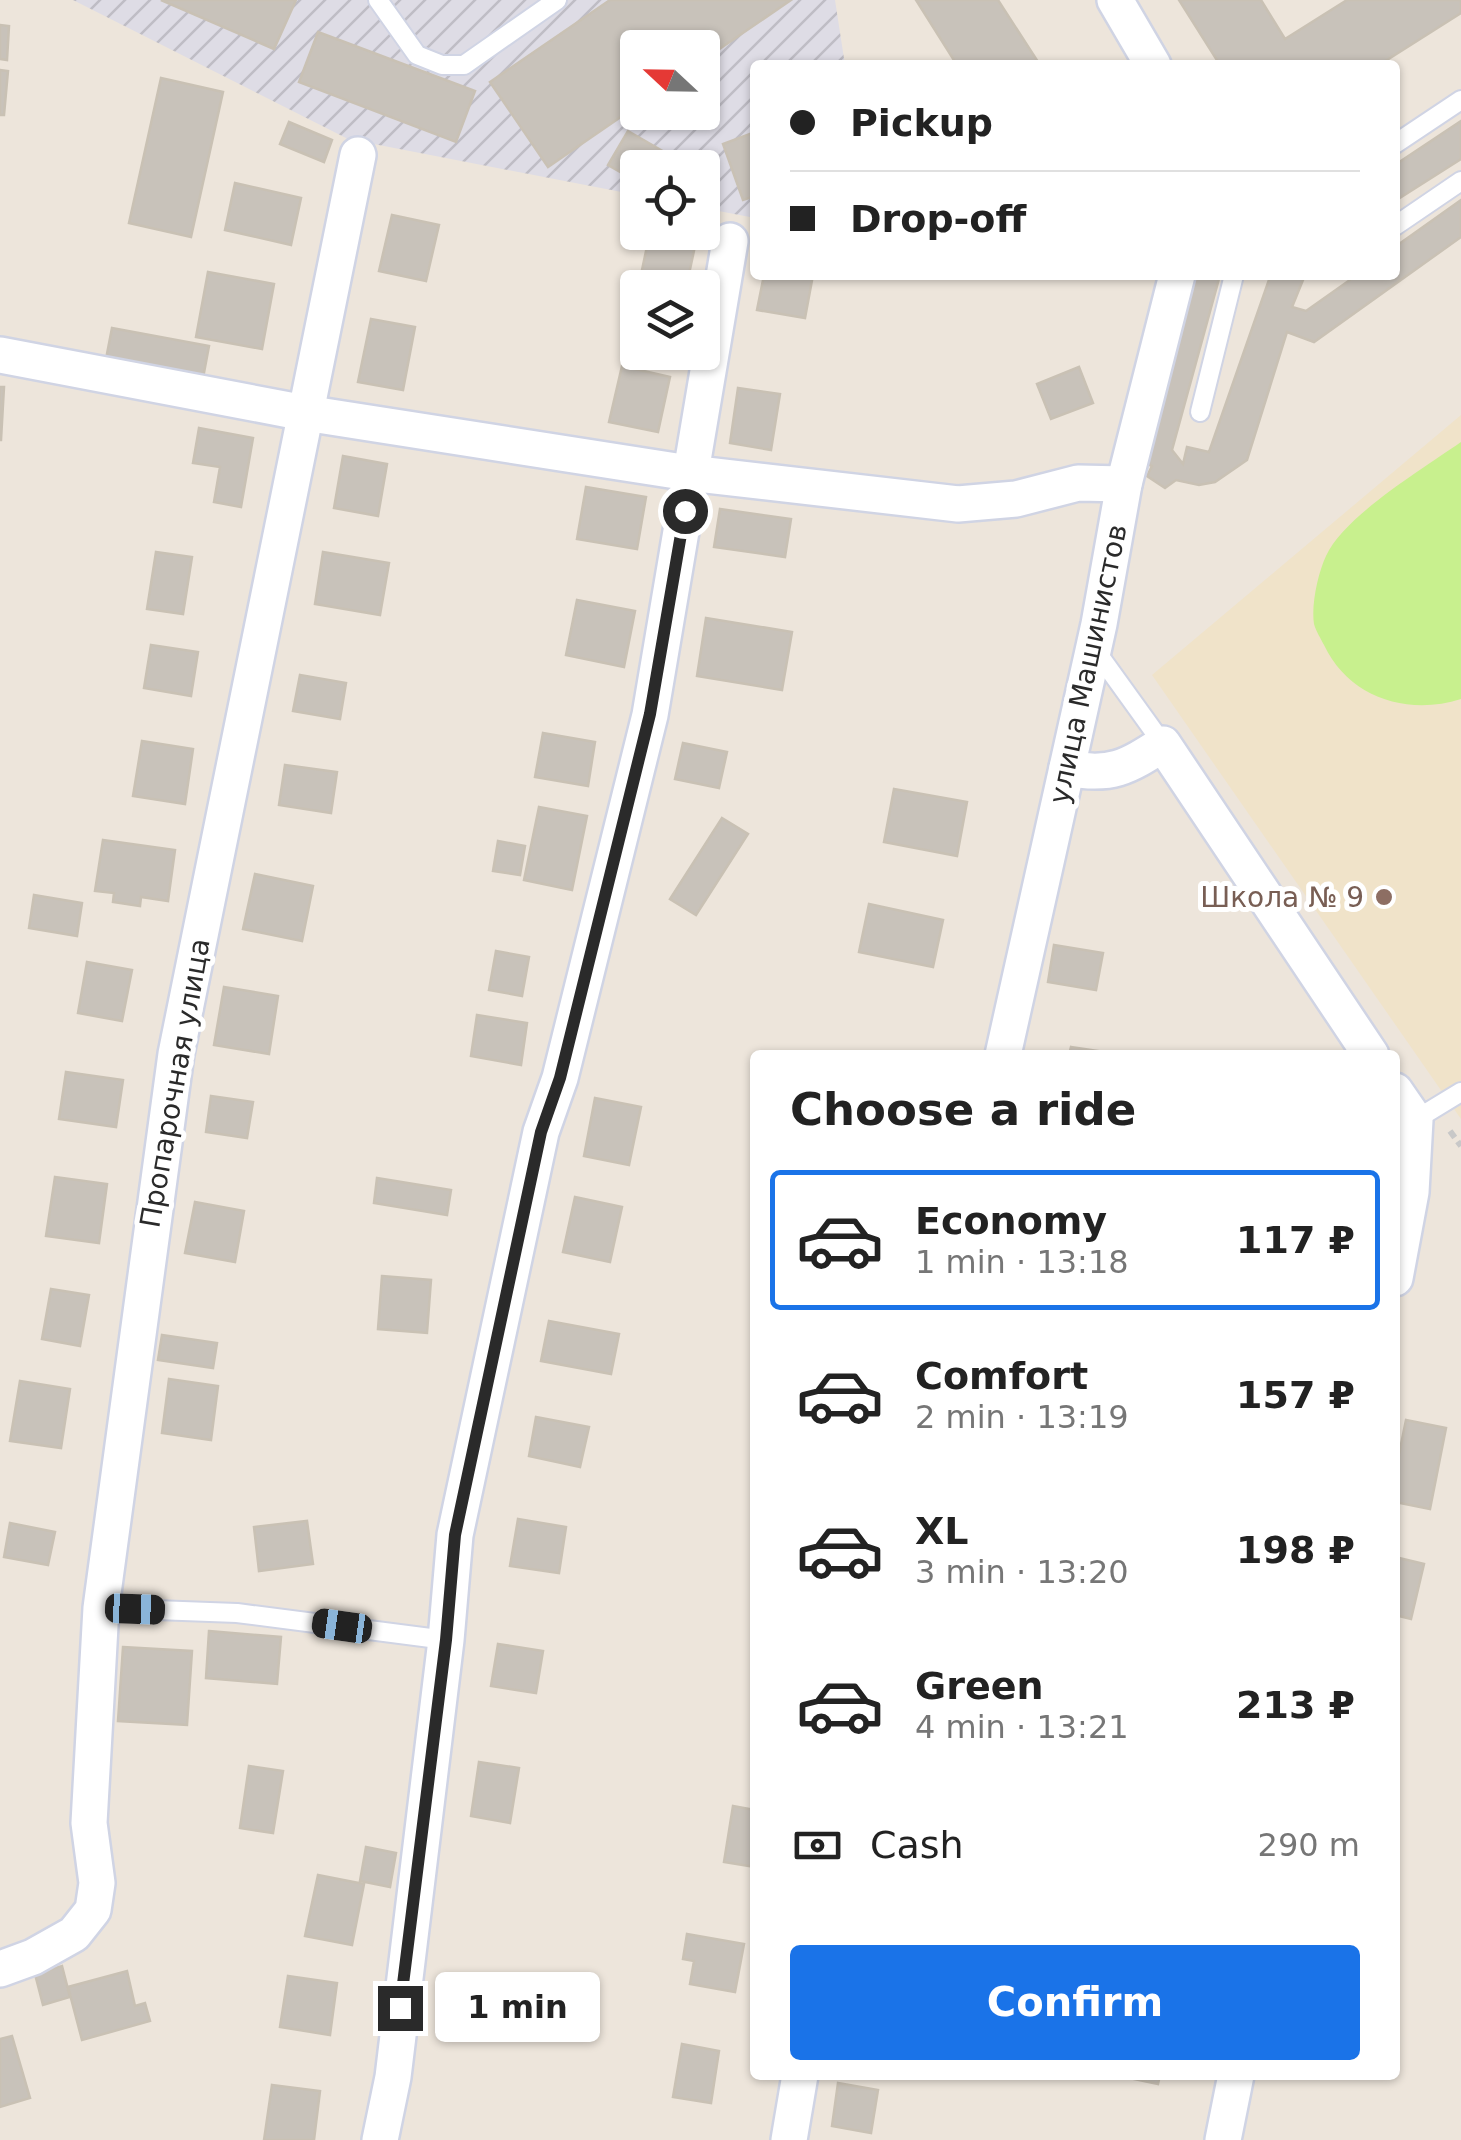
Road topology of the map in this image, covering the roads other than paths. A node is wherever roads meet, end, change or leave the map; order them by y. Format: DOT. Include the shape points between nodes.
graph roads {
  1 [pos="378,0"];
  2 [pos="557,0"];
  3 [pos="1116,0"];
  4 [pos="1150,60"];
  5 [pos="1461,100"];
  6 [pos="1400,141"];
  7 [pos="358,154"];
  8 [pos="1461,181"];
  9 [pos="1400,223"];
  10 [pos="730,241"];
  11 [pos="1176,280"];
  12 [pos="1233,280"];
  13 [pos="0,355"];
  14 [pos="1200,412"];
  15 [pos="305,413"];
  16 [pos="689,473"];
  17 [pos="1124,484"];
  18 [pos="1094,647"];
  19 [pos="1163,744"];
  20 [pos="1068,768"];
  21 [pos="1004,1050"];
  22 [pos="1368,1050"];
  23 [pos="1461,1092"];
  24 [pos="1400,1098"];
  25 [pos="1415,1120"];
  26 [pos="1400,1249"];
  27 [pos="101,1608"];
  28 [pos="446,1640"];
  29 [pos="0,1969"];
  30 [pos="799,2080"];
  31 [pos="1235,2080"];
  32 [pos="380,2140"];
  33 [pos="789,2140"];
  34 [pos="1224,2140"];
  1 -- 2 [label="lane" via="417,56 464,66"];
  3 -- 4 [label="street"];
  5 -- 6 [label="lane"];
  7 -- 15 [label="street, Пропарочная улица"];
  8 -- 9 [label="lane"];
  10 -- 16 [label="street"];
  11 -- 17 [label="street, улица Машинистов"];
  12 -- 14 [label="lane"];
  13 -- 15 [label="street"];
  15 -- 16 [label="street"];
  15 -- 27 [label="street, Пропарочная улица" via="176,1054"];
  16 -- 17 [label="street" via="958,504 1078,483"];
  16 -- 28 [label="street" via="650,714 541,1132 455,1535"];
  17 -- 18 [label="street, улица Машинистов"];
  18 -- 19 [label="lane"];
  18 -- 20 [label="street, улица Машинистов"];
  19 -- 20 [label="street" via="1125,769"];
  19 -- 22 [label="street"];
  20 -- 21 [label="street, улица Машинистов"];
  23 -- 25 [label="lane"];
  24 -- 25 [label="street"];
  25 -- 26 [label="street"];
  27 -- 28 [label="lane" via="237,1613"];
  27 -- 29 [label="street, Пропарочная улица" via="90,1823 93,1910 74,1934"];
  28 -- 32 [label="street"];
  30 -- 33 [label="street"];
  31 -- 34 [label="street"];
}
